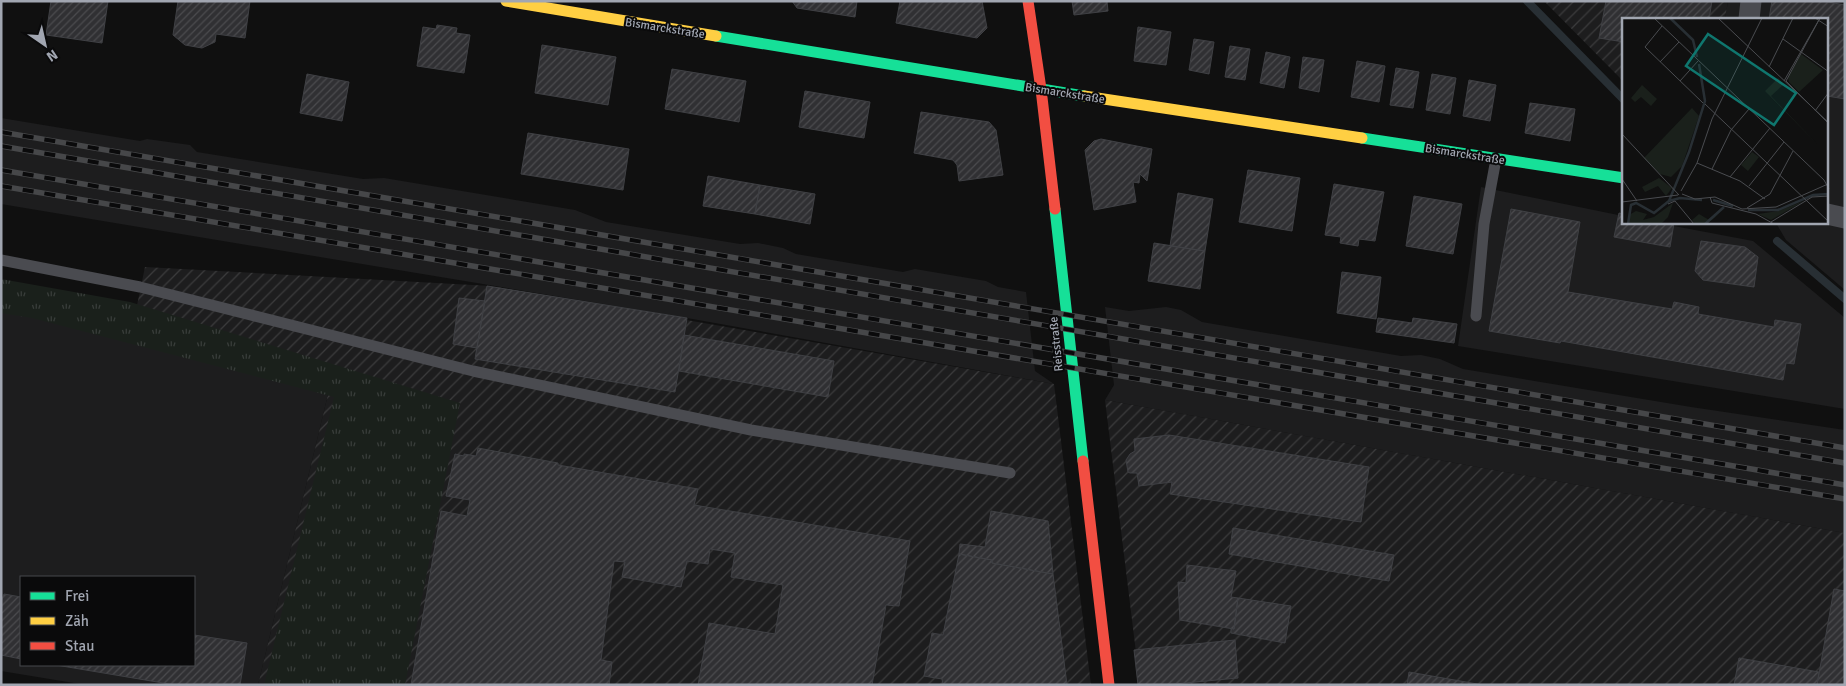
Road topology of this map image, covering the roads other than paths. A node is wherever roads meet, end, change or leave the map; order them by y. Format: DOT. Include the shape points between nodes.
graph roads {
  1 [pos="506,1"];
  2 [pos="1028,1"];
  3 [pos="1751,1"];
  4 [pos="520,2"];
  5 [pos="1749,18"];
  6 [pos="1041,89"];
  7 [pos="1496,159"];
  8 [pos="1622,178"];
  9 [pos="1828,214"];
  10 [pos="1845,218"];
  11 [pos="1,260"];
  12 [pos="1476,316"];
  13 [pos="1010,473"];
  14 [pos="1108,685"];
  1 -- 4 [label="street, Bismarckstraße"];
  2 -- 6 [label="street, Reisstraße"];
  3 -- 5 [label="street"];
  4 -- 6 [label="street, Bismarckstraße"];
  6 -- 7 [label="street, Bismarckstraße"];
  6 -- 14 [label="street, Reisstraße"];
  7 -- 8 [label="street, Bismarckstraße"];
  7 -- 12 [label="lane" via="1484,224"];
  9 -- 10 [label="street"];
  11 -- 13 [label="lane" via="140,286 483,374 752,430"];
}
